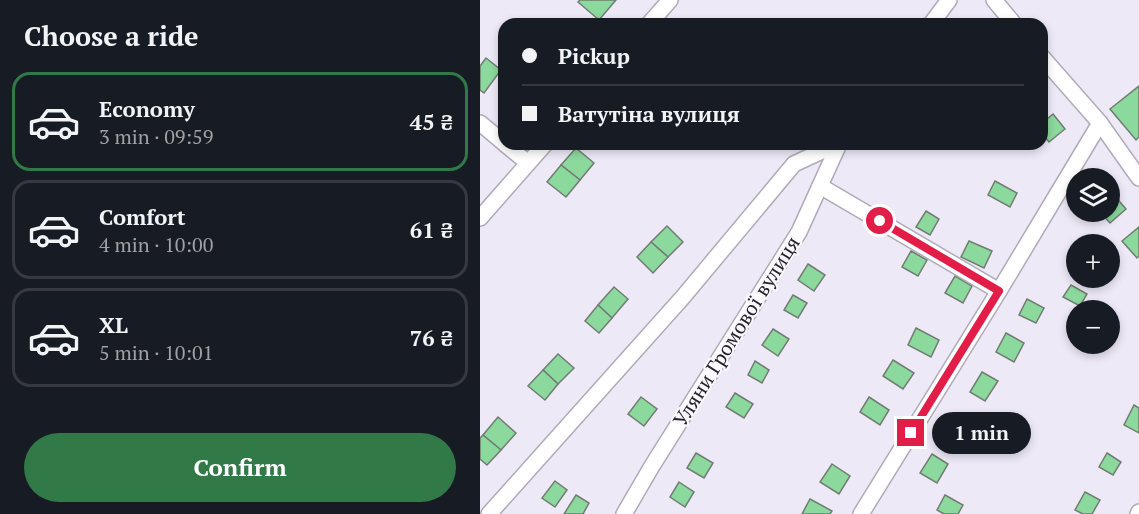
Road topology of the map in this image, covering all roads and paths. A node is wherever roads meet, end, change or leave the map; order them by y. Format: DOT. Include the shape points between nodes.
graph roads {
  1 [pos="670,0"];
  2 [pos="949,0"];
  3 [pos="994,0"];
  4 [pos="654,18"];
  5 [pos="936,18"];
  6 [pos="1009,18"];
  7 [pos="1048,64"];
  8 [pos="480,123"];
  9 [pos="1100,123"];
  10 [pos="498,137"];
  11 [pos="513,150"];
  12 [pos="539,150"];
  13 [pos="825,150"];
  14 [pos="835,150"];
  15 [pos="528,163"];
  16 [pos="1139,178"];
  17 [pos="820,186"];
  18 [pos="480,218"];
  19 [pos="999,291"];
  20 [pos="489,514"];
  21 [pos="624,514"];
  22 [pos="861,514"];
  1 -- 4 [label="street"];
  2 -- 5 [label="street"];
  3 -- 6 [label="street"];
  7 -- 9 [label="street"];
  8 -- 10 [label="street"];
  9 -- 16 [label="street"];
  9 -- 19 [label="street"];
  11 -- 15 [label="street"];
  12 -- 15 [label="street"];
  13 -- 20 [label="street" via="794,164 683,297"];
  14 -- 17 [label="street, Уляни Громової вулиця"];
  15 -- 18 [label="street"];
  17 -- 19 [label="street"];
  17 -- 21 [label="street, Уляни Громової вулиця" via="799,232"];
  19 -- 22 [label="street"];
}
